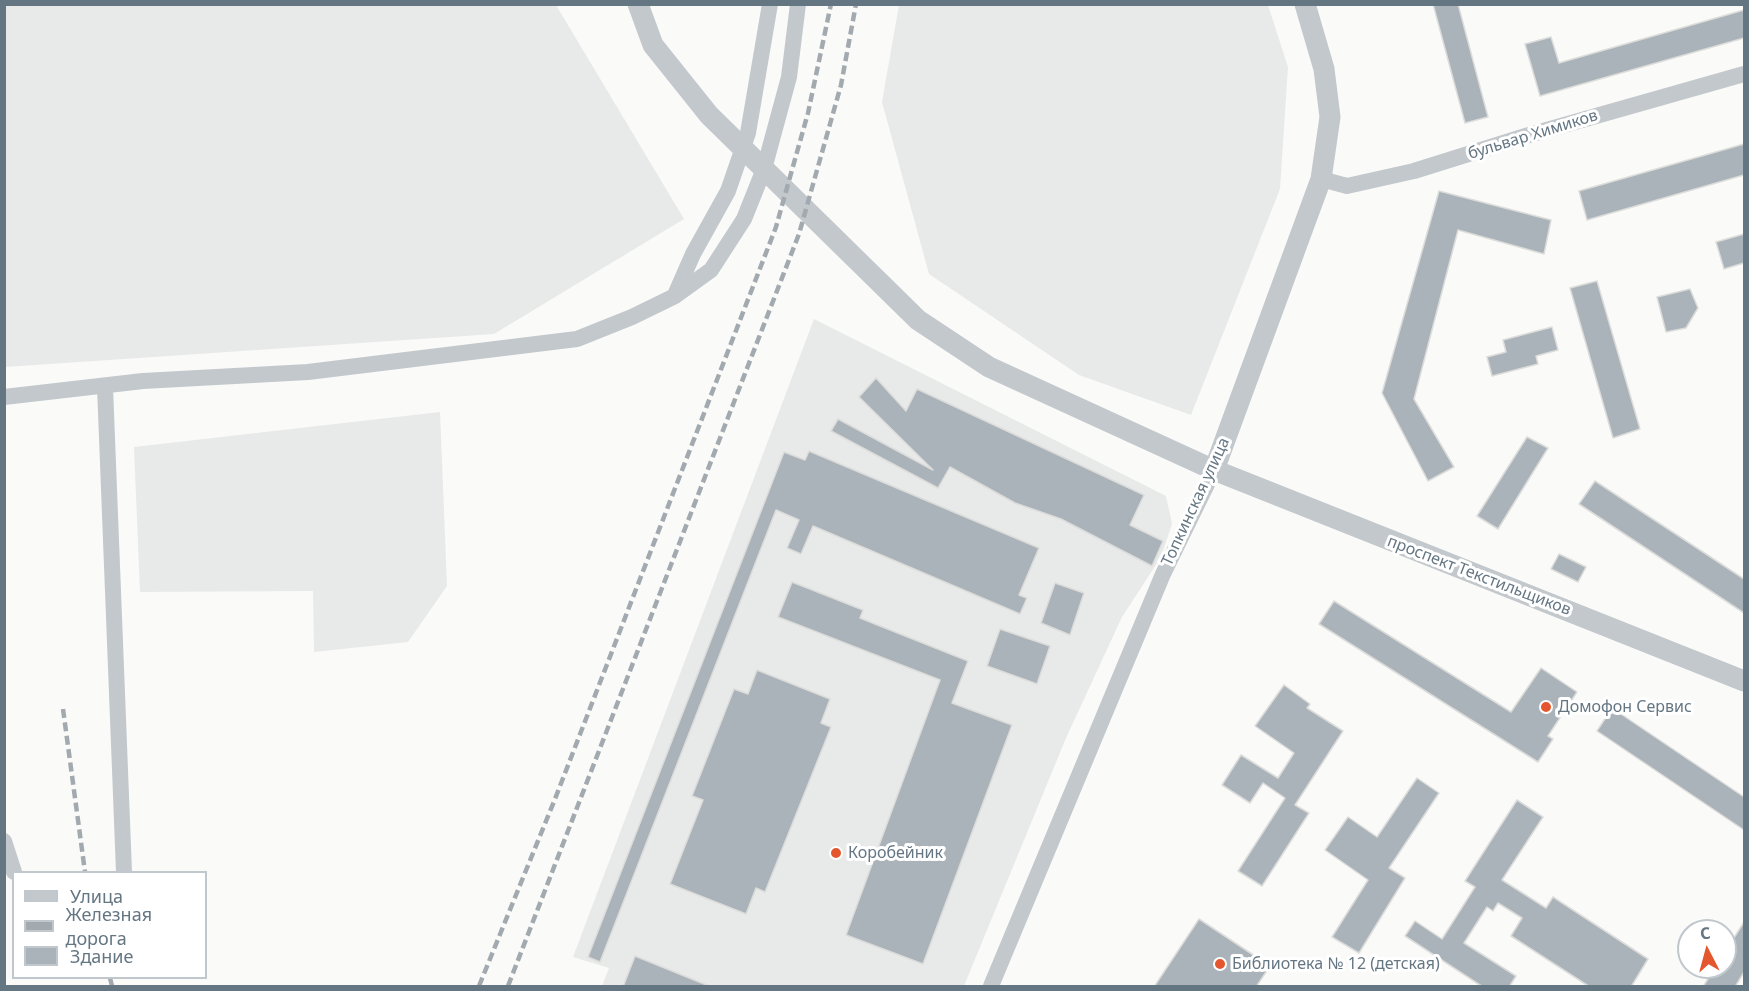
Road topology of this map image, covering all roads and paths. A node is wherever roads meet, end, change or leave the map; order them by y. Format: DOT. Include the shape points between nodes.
graph roads {
  1 [pos="638,4"];
  2 [pos="770,4"];
  3 [pos="798,4"];
  4 [pos="1305,4"];
  5 [pos="1744,74"];
  6 [pos="1321,180"];
  7 [pos="675,296"];
  8 [pos="105,387"];
  9 [pos="4,397"];
  10 [pos="1214,470"];
  11 [pos="1744,681"];
  12 [pos="4,841"];
  13 [pos="13,871"];
  14 [pos="124,871"];
  15 [pos="991,987"];
  1 -- 10 [label="street, проспект Текстильщиков" via="653,45 709,116 918,320 989,367"];
  2 -- 7 [label="street" via="748,133 728,191"];
  3 -- 7 [label="street" via="789,77 764,169 744,219 711,270"];
  4 -- 6 [label="street, Топкинская улица" via="1324,69 1330,117"];
  5 -- 6 [label="street, бульвар Химиков" via="1414,171 1347,186"];
  6 -- 10 [label="street, Топкинская улица"];
  7 -- 8 [label="street" via="577,339 308,372 143,381"];
  8 -- 9 [label="street"];
  8 -- 14 [label="street"];
  10 -- 11 [label="street, проспект Текстильщиков"];
  10 -- 15 [label="street, Топкинская улица" via="1163,574"];
  12 -- 13 [label="street"];
}
